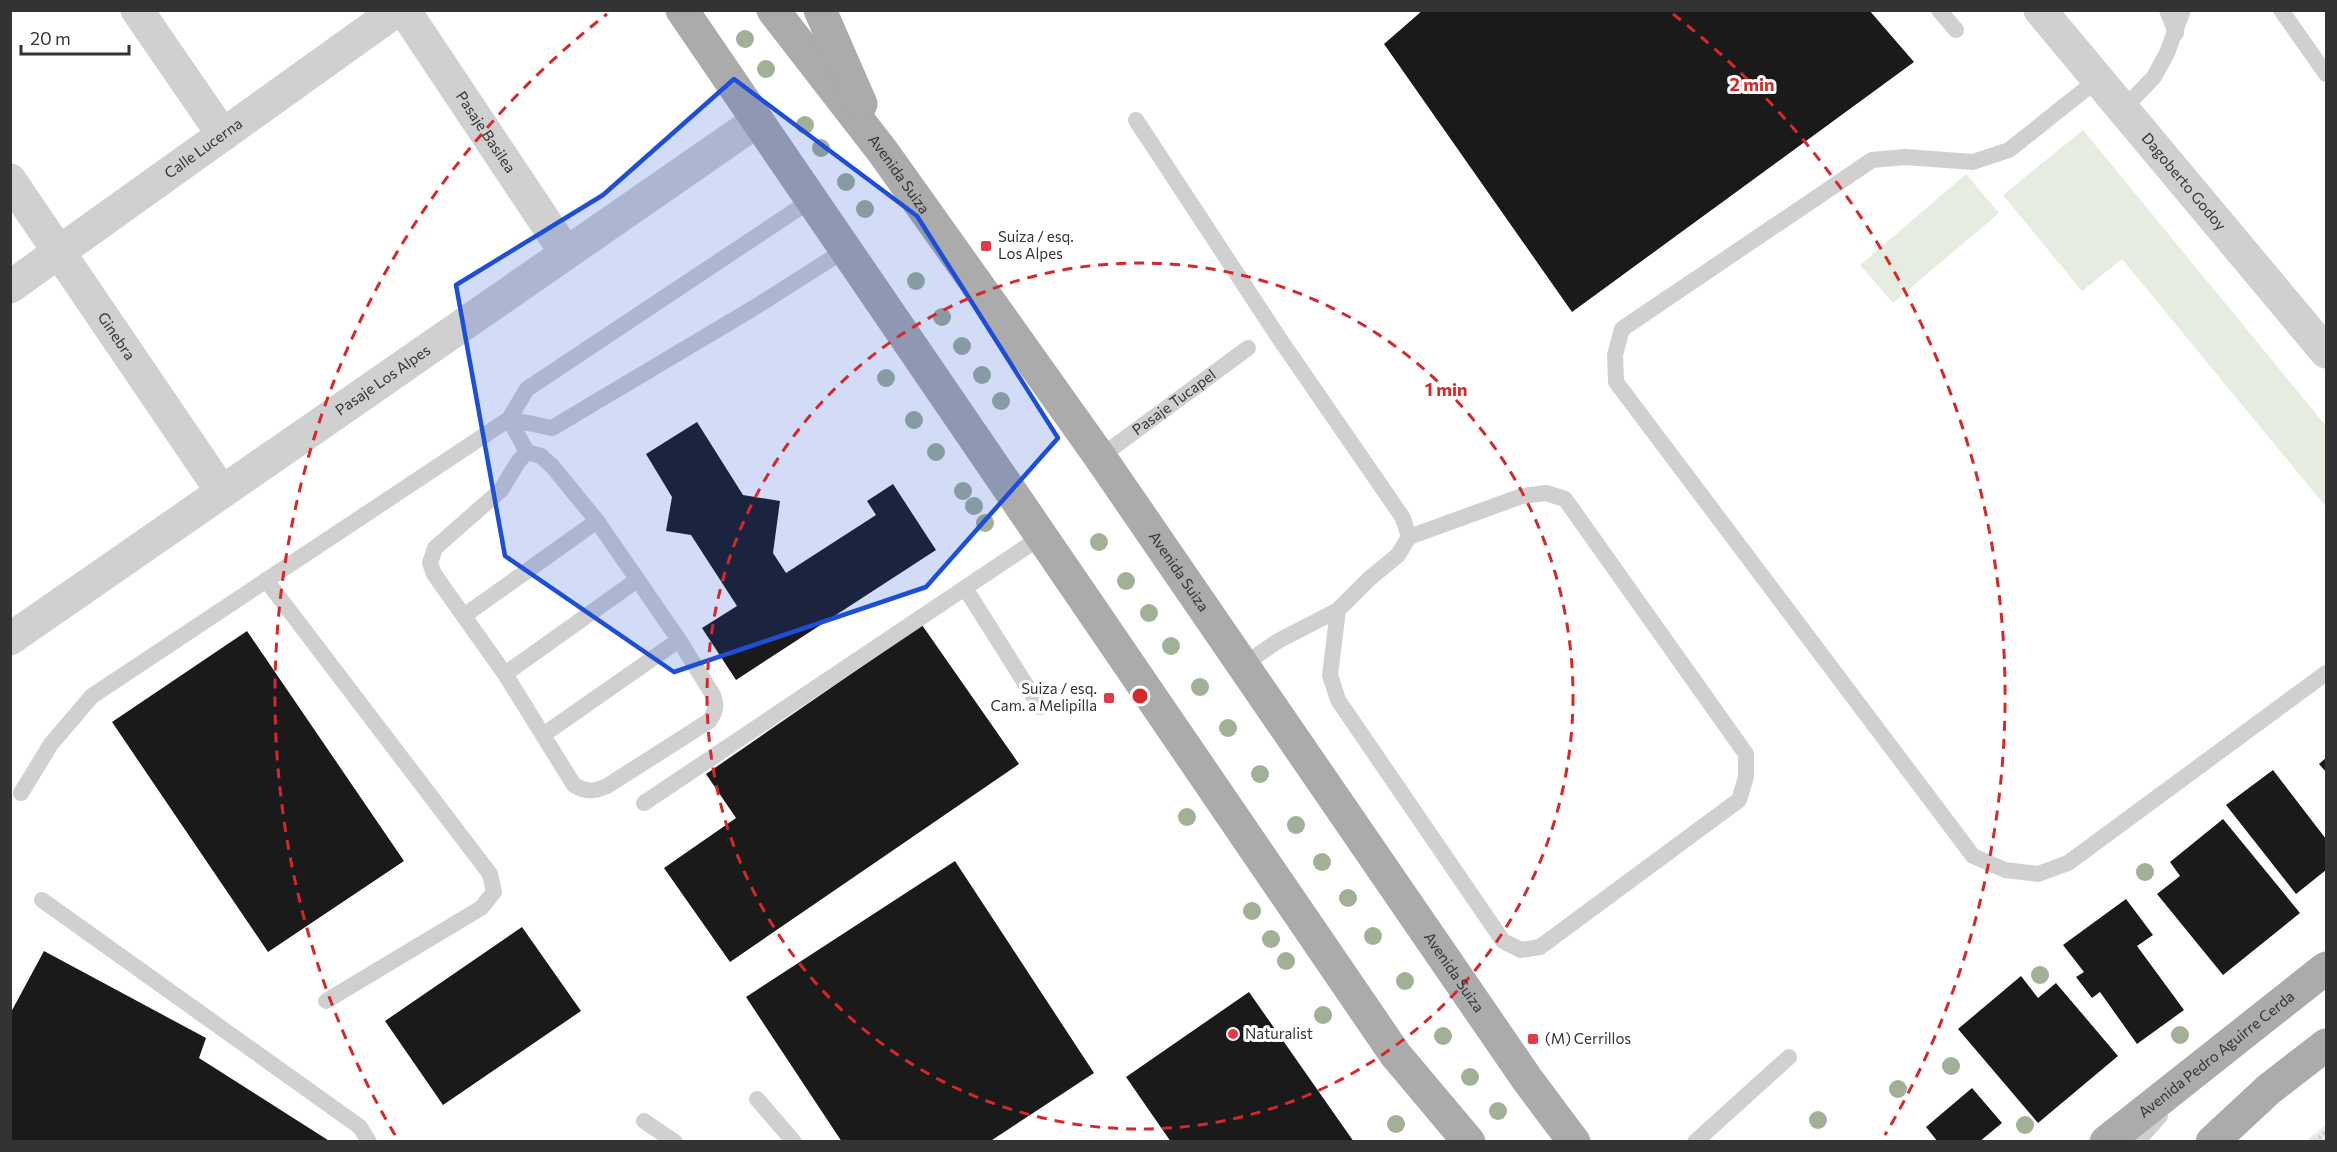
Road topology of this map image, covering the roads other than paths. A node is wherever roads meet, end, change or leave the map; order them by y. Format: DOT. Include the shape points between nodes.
graph roads {
  1 [pos="137,10"];
  2 [pos="397,10"];
  3 [pos="405,10"];
  4 [pos="682,10"];
  5 [pos="772,10"];
  6 [pos="820,10"];
  7 [pos="1939,10"];
  8 [pos="2040,10"];
  9 [pos="2167,10"];
  10 [pos="2183,10"];
  11 [pos="2281,10"];
  12 [pos="1956,30"];
  13 [pos="2176,33"];
  14 [pos="2326,74"];
  15 [pos="2097,80"];
  16 [pos="2123,109"];
  17 [pos="1136,120"];
  18 [pos="757,121"];
  19 [pos="223,135"];
  20 [pos="883,152"];
  21 [pos="10,180"];
  22 [pos="811,200"];
  23 [pos="845,250"];
  24 [pos="60,252"];
  25 [pos="566,253"];
  26 [pos="10,287"];
  27 [pos="1248,348"];
  28 [pos="2326,352"];
  29 [pos="509,419"];
  30 [pos="527,452"];
  31 [pos="1100,457"];
  32 [pos="222,492"];
  33 [pos="597,521"];
  34 [pos="1041,537"];
  35 [pos="1409,537"];
  36 [pos="266,580"];
  37 [pos="638,580"];
  38 [pos="965,588"];
  39 [pos="1338,610"];
  40 [pos="465,615"];
  41 [pos="10,639"];
  42 [pos="679,640"];
  43 [pos="1243,665"];
  44 [pos="2326,673"];
  45 [pos="505,674"];
  46 [pos="1040,707"];
  47 [pos="543,735"];
  48 [pos="21,793"];
  49 [pos="644,803"];
  50 [pos="42,900"];
  51 [pos="2326,968"];
  52 [pos="326,1001"];
  53 [pos="2326,1045"];
  54 [pos="1395,1054"];
  55 [pos="1789,1057"];
  56 [pos="2216,1057"];
  57 [pos="757,1099"];
  58 [pos="644,1121"];
  59 [pos="369,1142"];
  60 [pos="675,1142"];
  61 [pos="794,1142"];
  62 [pos="1442,1142"];
  63 [pos="1469,1142"];
  64 [pos="1574,1142"];
  65 [pos="1695,1142"];
  66 [pos="2106,1142"];
  67 [pos="2136,1142"];
  68 [pos="2212,1142"];
  1 -- 19 [label="street"];
  2 -- 19 [label="street, Calle Lucerna"];
  3 -- 25 [label="street, Pasaje Basilea"];
  4 -- 18 [label="main road"];
  5 -- 20 [label="main road, Avenida Suiza"];
  6 -- 20 [label="main road"];
  7 -- 12 [label="lane"];
  8 -- 15 [label="street, Dagoberto Godoy"];
  9 -- 13 [label="lane"];
  10 -- 13 [label="lane"];
  11 -- 14 [label="lane"];
  13 -- 16 [label="lane" via="2154,77"];
  15 -- 16 [label="street, Dagoberto Godoy"];
  15 -- 44 [label="lane" via="2008,150 1973,162 1905,157 1872,160 1622,329 1615,355 1616,382 1973,856 2005,870 2038,874 2068,863"];
  16 -- 28 [label="street, Dagoberto Godoy"];
  17 -- 35 [label="lane" via="1403,518"];
  18 -- 22 [label="main road"];
  18 -- 25 [label="street, Pasaje Los Alpes"];
  19 -- 24 [label="street, Calle Lucerna"];
  20 -- 31 [label="main road, Avenida Suiza"];
  21 -- 24 [label="street, Ginebra"];
  22 -- 23 [label="main road"];
  22 -- 29 [label="lane" via="527,388"];
  23 -- 29 [label="lane" via="552,428"];
  23 -- 34 [label="main road"];
  24 -- 26 [label="street, Calle Lucerna"];
  24 -- 32 [label="street, Ginebra"];
  25 -- 32 [label="street, Pasaje Los Alpes"];
  27 -- 31 [label="lane, Pasaje Tucapel"];
  29 -- 30 [label="lane"];
  29 -- 36 [label="lane"];
  30 -- 33 [label="lane" via="541,456 553,467"];
  30 -- 40 [label="lane" via="501,490 435,548 432,555 434,573"];
  31 -- 43 [label="main road, Avenida Suiza"];
  32 -- 41 [label="street, Pasaje Los Alpes"];
  33 -- 37 [label="lane"];
  33 -- 40 [label="lane"];
  34 -- 38 [label="lane"];
  34 -- 54 [label="main road"];
  35 -- 39 [label="lane" via="1398,555"];
  35 -- 39 [label="lane" via="1522,496 1546,493 1565,499 1746,754 1746,777 1739,800 1540,947 1521,950 1503,941 1338,700 1330,675"];
  36 -- 48 [label="lane" via="92,696 51,744"];
  36 -- 52 [label="lane" via="490,874 494,892 481,908"];
  37 -- 42 [label="lane"];
  37 -- 45 [label="lane"];
  38 -- 46 [label="lane"];
  38 -- 49 [label="lane"];
  39 -- 43 [label="lane" via="1278,641"];
  40 -- 45 [label="lane"];
  42 -- 47 [label="lane"];
  42 -- 47 [label="lane" via="716,702 709,721 596,791 574,785"];
  43 -- 64 [label="main road, Avenida Suiza"];
  45 -- 47 [label="lane"];
  50 -- 59 [label="lane" via="360,1127"];
  51 -- 56 [label="main road, Avenida Pedro Aguirre Cerda"];
  53 -- 68 [label="main road" via="2269,1089"];
  54 -- 62 [label="main road"];
  54 -- 63 [label="main road"];
  55 -- 65 [label="lane"];
  56 -- 66 [label="main road, Avenida Pedro Aguirre Cerda"];
  56 -- 67 [label="lane"];
  57 -- 61 [label="lane"];
  58 -- 60 [label="lane"];
}
